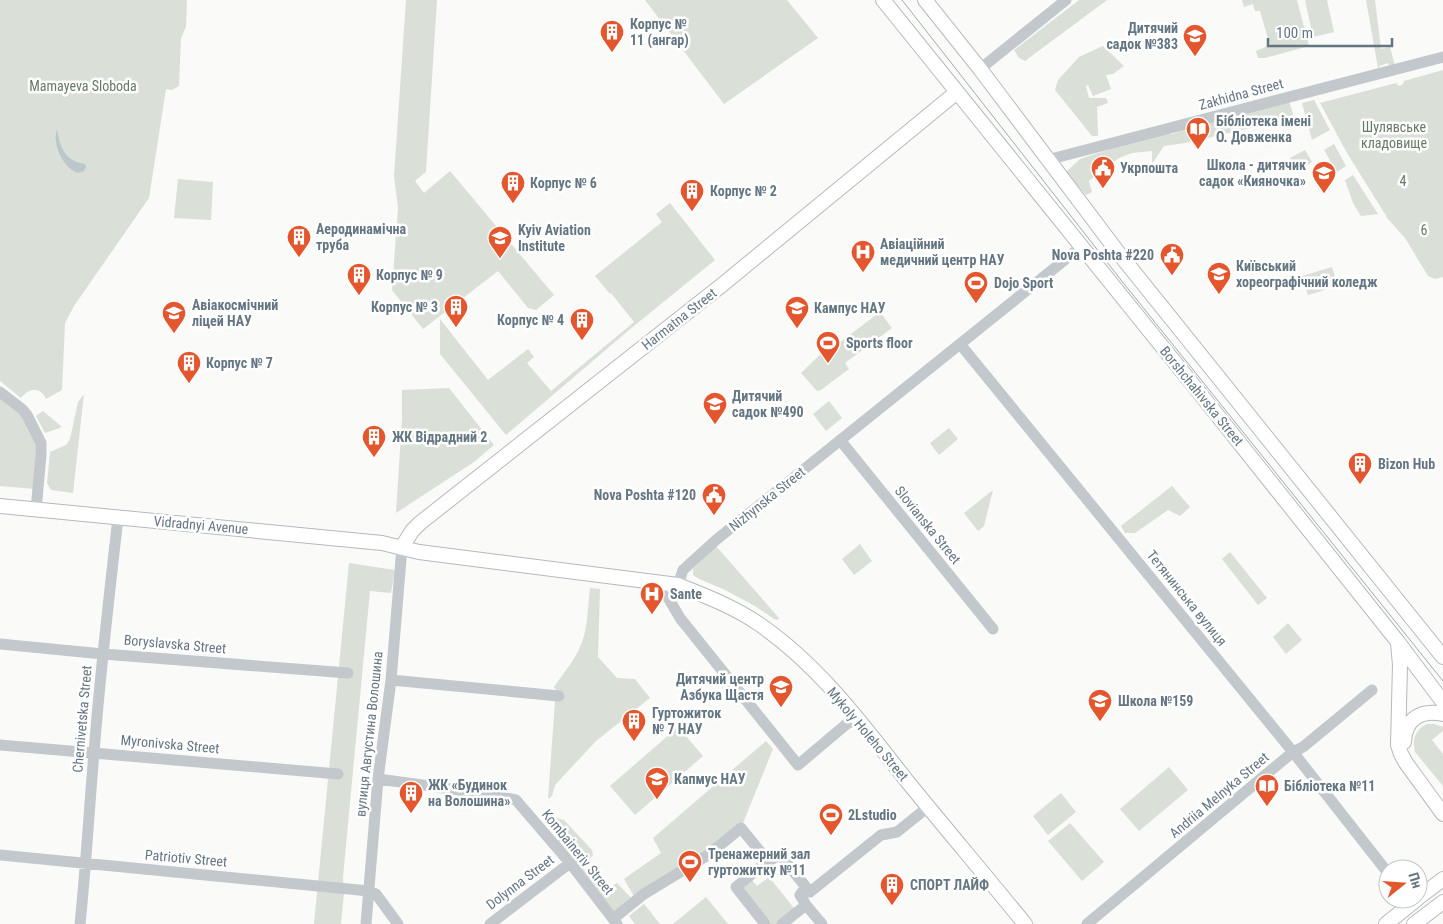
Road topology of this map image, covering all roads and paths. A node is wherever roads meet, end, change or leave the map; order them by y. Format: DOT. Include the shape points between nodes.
graph roads {
  1 [pos="883,0"];
  2 [pos="925,0"];
  3 [pos="1066,0"];
  4 [pos="1443,57"];
  5 [pos="980,69"];
  6 [pos="957,92"];
  7 [pos="1048,160"];
  8 [pos="1082,246"];
  9 [pos="960,344"];
  10 [pos="0,392"];
  11 [pos="840,440"];
  12 [pos="0,506"];
  13 [pos="36,510"];
  14 [pos="118,518"];
  15 [pos="402,547"];
  16 [pos="659,582"];
  17 [pos="678,585"];
  18 [pos="993,629"];
  19 [pos="1423,632"];
  20 [pos="1398,642"];
  21 [pos="1443,643"];
  22 [pos="0,644"];
  23 [pos="103,654"];
  24 [pos="1443,657"];
  25 [pos="348,673"];
  26 [pos="391,680"];
  27 [pos="1372,690"];
  28 [pos="558,696"];
  29 [pos="1443,702"];
  30 [pos="1443,714"];
  31 [pos="861,723"];
  32 [pos="0,745"];
  33 [pos="1293,752"];
  34 [pos="94,753"];
  35 [pos="338,774"];
  36 [pos="378,779"];
  37 [pos="1443,800"];
  38 [pos="928,807"];
  39 [pos="1443,814"];
  40 [pos="0,855"];
  41 [pos="1378,859"];
  42 [pos="768,861"];
  43 [pos="570,863"];
  44 [pos="86,864"];
  45 [pos="1443,879"];
  46 [pos="370,891"];
  47 [pos="1428,891"];
  48 [pos="810,892"];
  49 [pos="1443,902"];
  50 [pos="806,905"];
  51 [pos="1405,909"];
  52 [pos="615,922"];
  53 [pos="80,924"];
  54 [pos="366,924"];
  55 [pos="398,924"];
  56 [pos="490,924"];
  57 [pos="765,924"];
  58 [pos="782,924"];
  59 [pos="822,924"];
  60 [pos="1025,924"];
  61 [pos="1087,924"];
  62 [pos="1386,924"];
  63 [pos="1414,924"];
  1 -- 6 [label="main road, Borshchahivska Street"];
  2 -- 5 [label="main road, Borshchahivska Street"];
  3 -- 5 [label="street"];
  4 -- 7 [label="street, Zakhidna Street"];
  5 -- 7 [label="main road, Borshchahivska Street"];
  6 -- 8 [label="main road, Borshchahivska Street"];
  6 -- 15 [label="main road, Harmatna Street" via="722,285 420,523"];
  7 -- 19 [label="main road, Borshchahivska Street" via="1117,252"];
  8 -- 9 [label="street, Nizhynska Street"];
  8 -- 20 [label="main road, Borshchahivska Street"];
  9 -- 11 [label="street, Nizhynska Street"];
  9 -- 33 [label="street, Тетянинська вулиця"];
  10 -- 13 [label="street" via="27,415 41,443"];
  11 -- 17 [label="street, Nizhynska Street" via="702,552 683,570"];
  11 -- 18 [label="street, Slovianska Street"];
  12 -- 13 [label="main road, Vidradnyi Avenue"];
  13 -- 14 [label="main road, Vidradnyi Avenue"];
  14 -- 15 [label="main road, Vidradnyi Avenue" via="382,542"];
  14 -- 23 [label="street, Chernivetska Street"];
  15 -- 16 [label="main road" via="419,552"];
  15 -- 26 [label="street, вулиця Августина Волошина"];
  16 -- 17 [label="main road"];
  16 -- 31 [label="street" via="680,618 798,765 849,722"];
  17 -- 31 [label="main road, Mykoly Holeho Street" via="716,600 775,635 814,670"];
  19 -- 21 [label="main road"];
  19 -- 24 [label="main road, Borshchahivska Street"];
  20 -- 29 [label="main road, Borshchahivska Street"];
  20 -- 39 [label="main road" via="1398,745 1406,763"];
  22 -- 23 [label="street, Boryslavska Street"];
  23 -- 25 [label="street, Boryslavska Street"];
  23 -- 34 [label="street, Chernivetska Street"];
  26 -- 28 [label="street"];
  26 -- 36 [label="street, вулиця Августина Волошина"];
  27 -- 33 [label="street, Andriia Melnyka Street"];
  30 -- 37 [label="main road" via="1427,713 1416,717 1409,723 1404,741 1410,759"];
  31 -- 38 [label="main road, Mykoly Holeho Street"];
  32 -- 34 [label="street, Myronivska Street"];
  33 -- 41 [label="street, Тетянинська вулиця"];
  33 -- 61 [label="street, Andriia Melnyka Street"];
  34 -- 35 [label="street, Myronivska Street"];
  34 -- 44 [label="street, Chernivetska Street"];
  36 -- 43 [label="street, Kombaineriv Street" via="516,800"];
  36 -- 46 [label="street, вулиця Августина Волошина"];
  38 -- 48 [label="street" via="897,832 881,835"];
  38 -- 60 [label="main road, Mykoly Holeho Street"];
  40 -- 44 [label="street, Patriotiv Street"];
  42 -- 48 [label="street" via="780,854"];
  42 -- 52 [label="street" via="741,828 708,855 644,894"];
  42 -- 57 [label="street" via="736,887"];
  43 -- 52 [label="street, Kombaineriv Street"];
  43 -- 56 [label="street, Dolynna Street"];
  44 -- 46 [label="street, Patriotiv Street"];
  44 -- 53 [label="street, Chernivetska Street"];
  45 -- 47 [label="main road"];
  46 -- 54 [label="street, вулиця Августина Волошина"];
  46 -- 55 [label="street" via="376,894"];
  48 -- 50 [label="street" via="800,895"];
  49 -- 63 [label="main road"];
  50 -- 58 [label="street"];
  50 -- 59 [label="street"];
  51 -- 62 [label="main road"];
}
